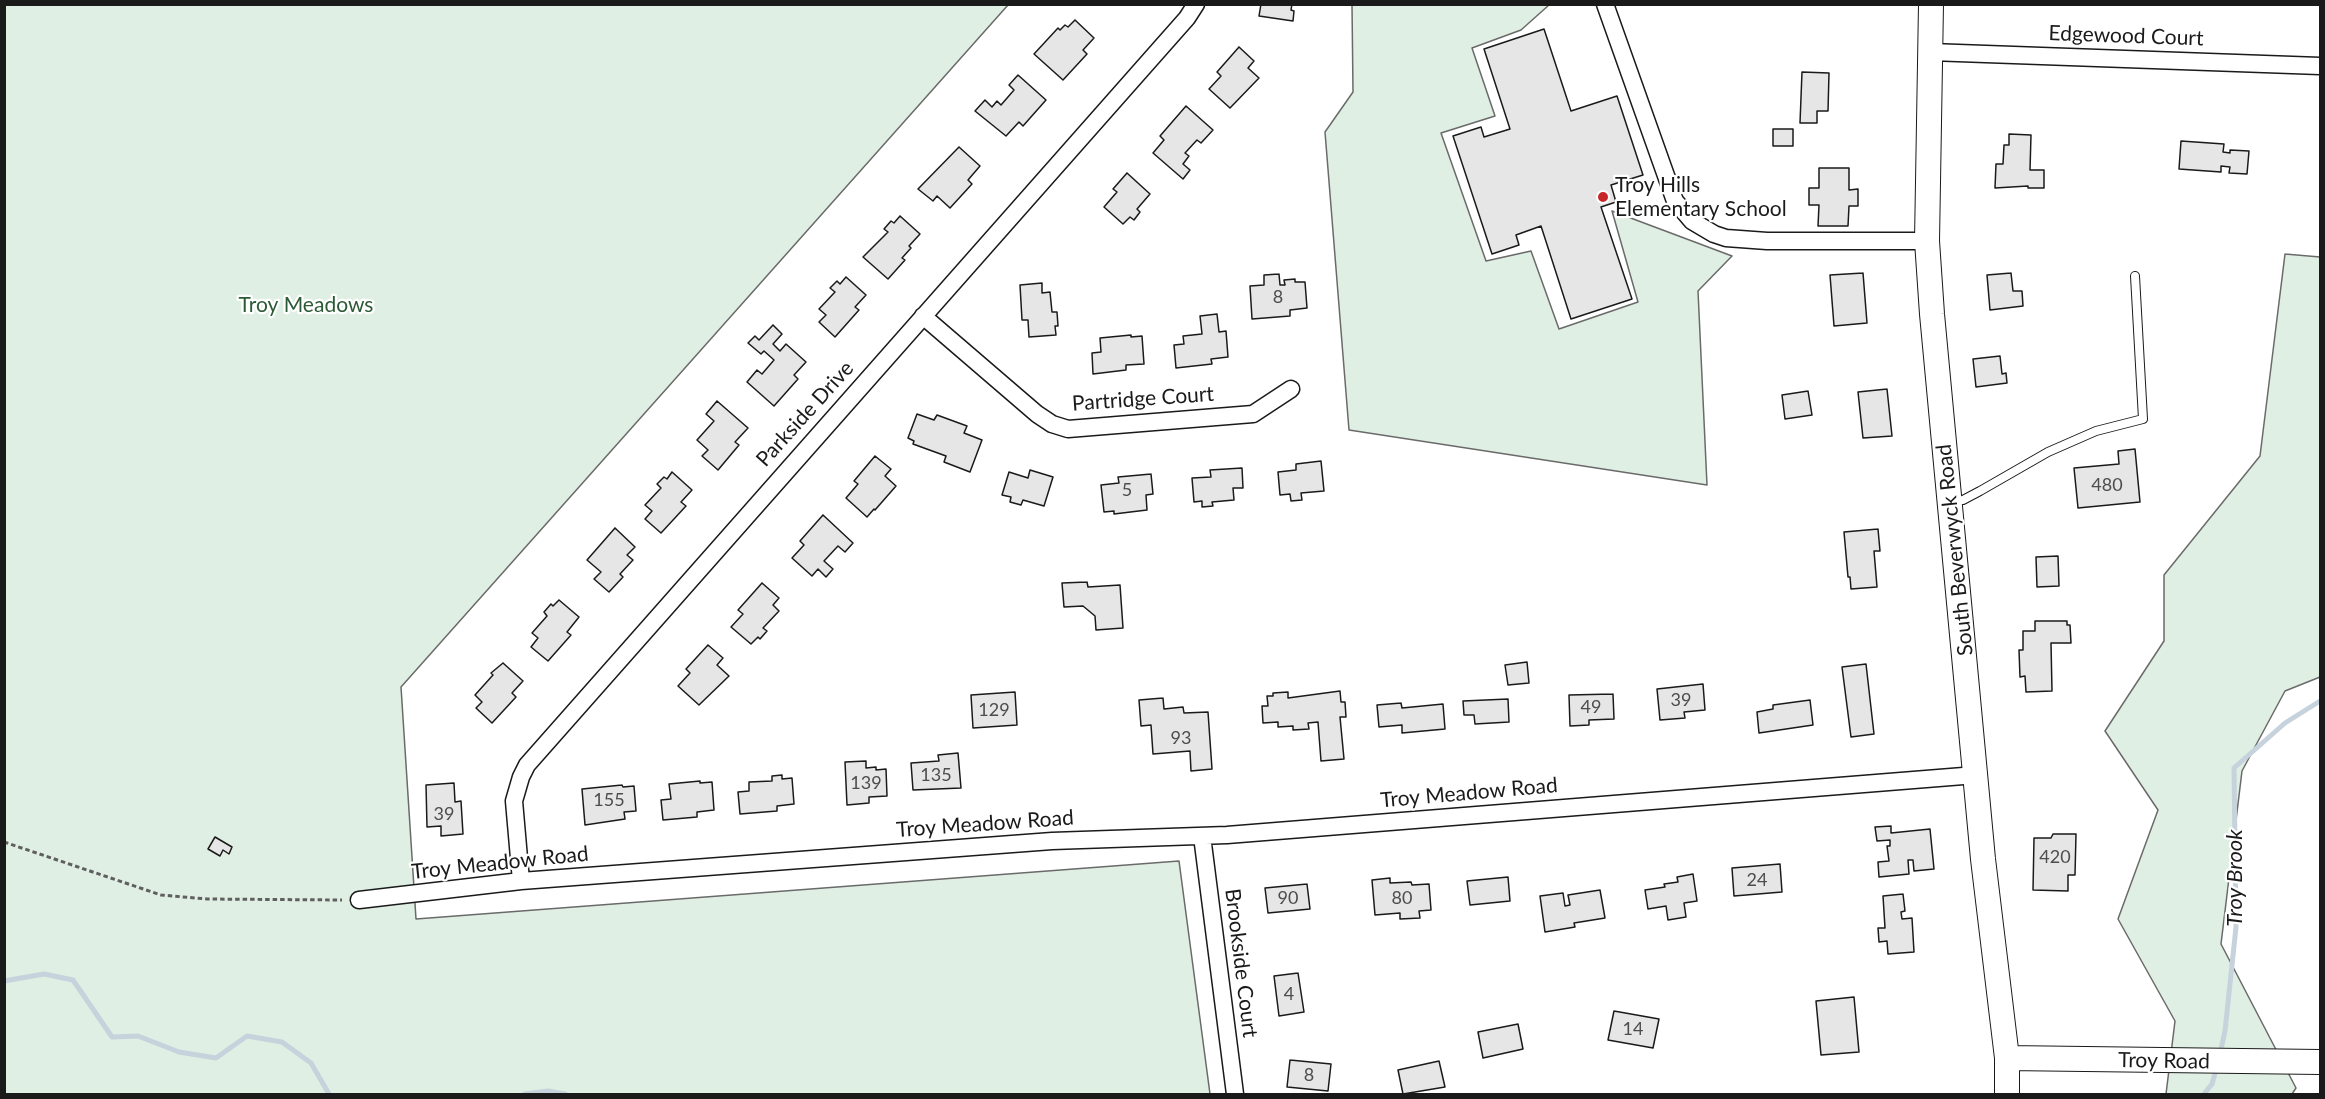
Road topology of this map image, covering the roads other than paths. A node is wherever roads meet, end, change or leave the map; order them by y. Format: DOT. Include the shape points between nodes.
graph roads {
  1 [pos="1196,4"];
  2 [pos="1605,4"];
  3 [pos="1931,4"];
  4 [pos="1930,52"];
  5 [pos="2320,66"];
  6 [pos="1927,241"];
  7 [pos="2135,276"];
  8 [pos="923,316"];
  9 [pos="1291,389"];
  10 [pos="1950,501"];
  11 [pos="1976,775"];
  12 [pos="1202,836"];
  13 [pos="521,881"];
  14 [pos="359,900"];
  15 [pos="2007,1058"];
  16 [pos="2320,1062"];
  17 [pos="1235,1095"];
  18 [pos="2007,1095"];
  1 -- 8 [label="street, Parkside Drive"];
  2 -- 6 [label="street" via="1675,201 1702,228 1726,238 1767,241"];
  3 -- 4 [label="main road, South Beverwyck Road"];
  4 -- 5 [label="street, Edgewood Court"];
  4 -- 6 [label="main road, South Beverwyck Road"];
  6 -- 10 [label="main road, South Beverwyck Road"];
  7 -- 10 [label="lane" via="2143,419 2096,431 2048,452 1980,492"];
  8 -- 9 [label="street, Partridge Court" via="1037,414 1068,429 1252,414"];
  8 -- 13 [label="street, Parkside Drive" via="527,765 514,801"];
  10 -- 11 [label="main road, South Beverwyck Road"];
  11 -- 12 [label="street, Troy Meadow Road"];
  11 -- 15 [label="main road, South Beverwyck Road"];
  12 -- 13 [label="street, Troy Meadow Road" via="1052,841"];
  12 -- 17 [label="street, Brookside Court"];
  13 -- 14 [label="street, Troy Meadow Road"];
  15 -- 16 [label="main road, Troy Road"];
  15 -- 18 [label="main road, South Beverwyck Road"];
}
